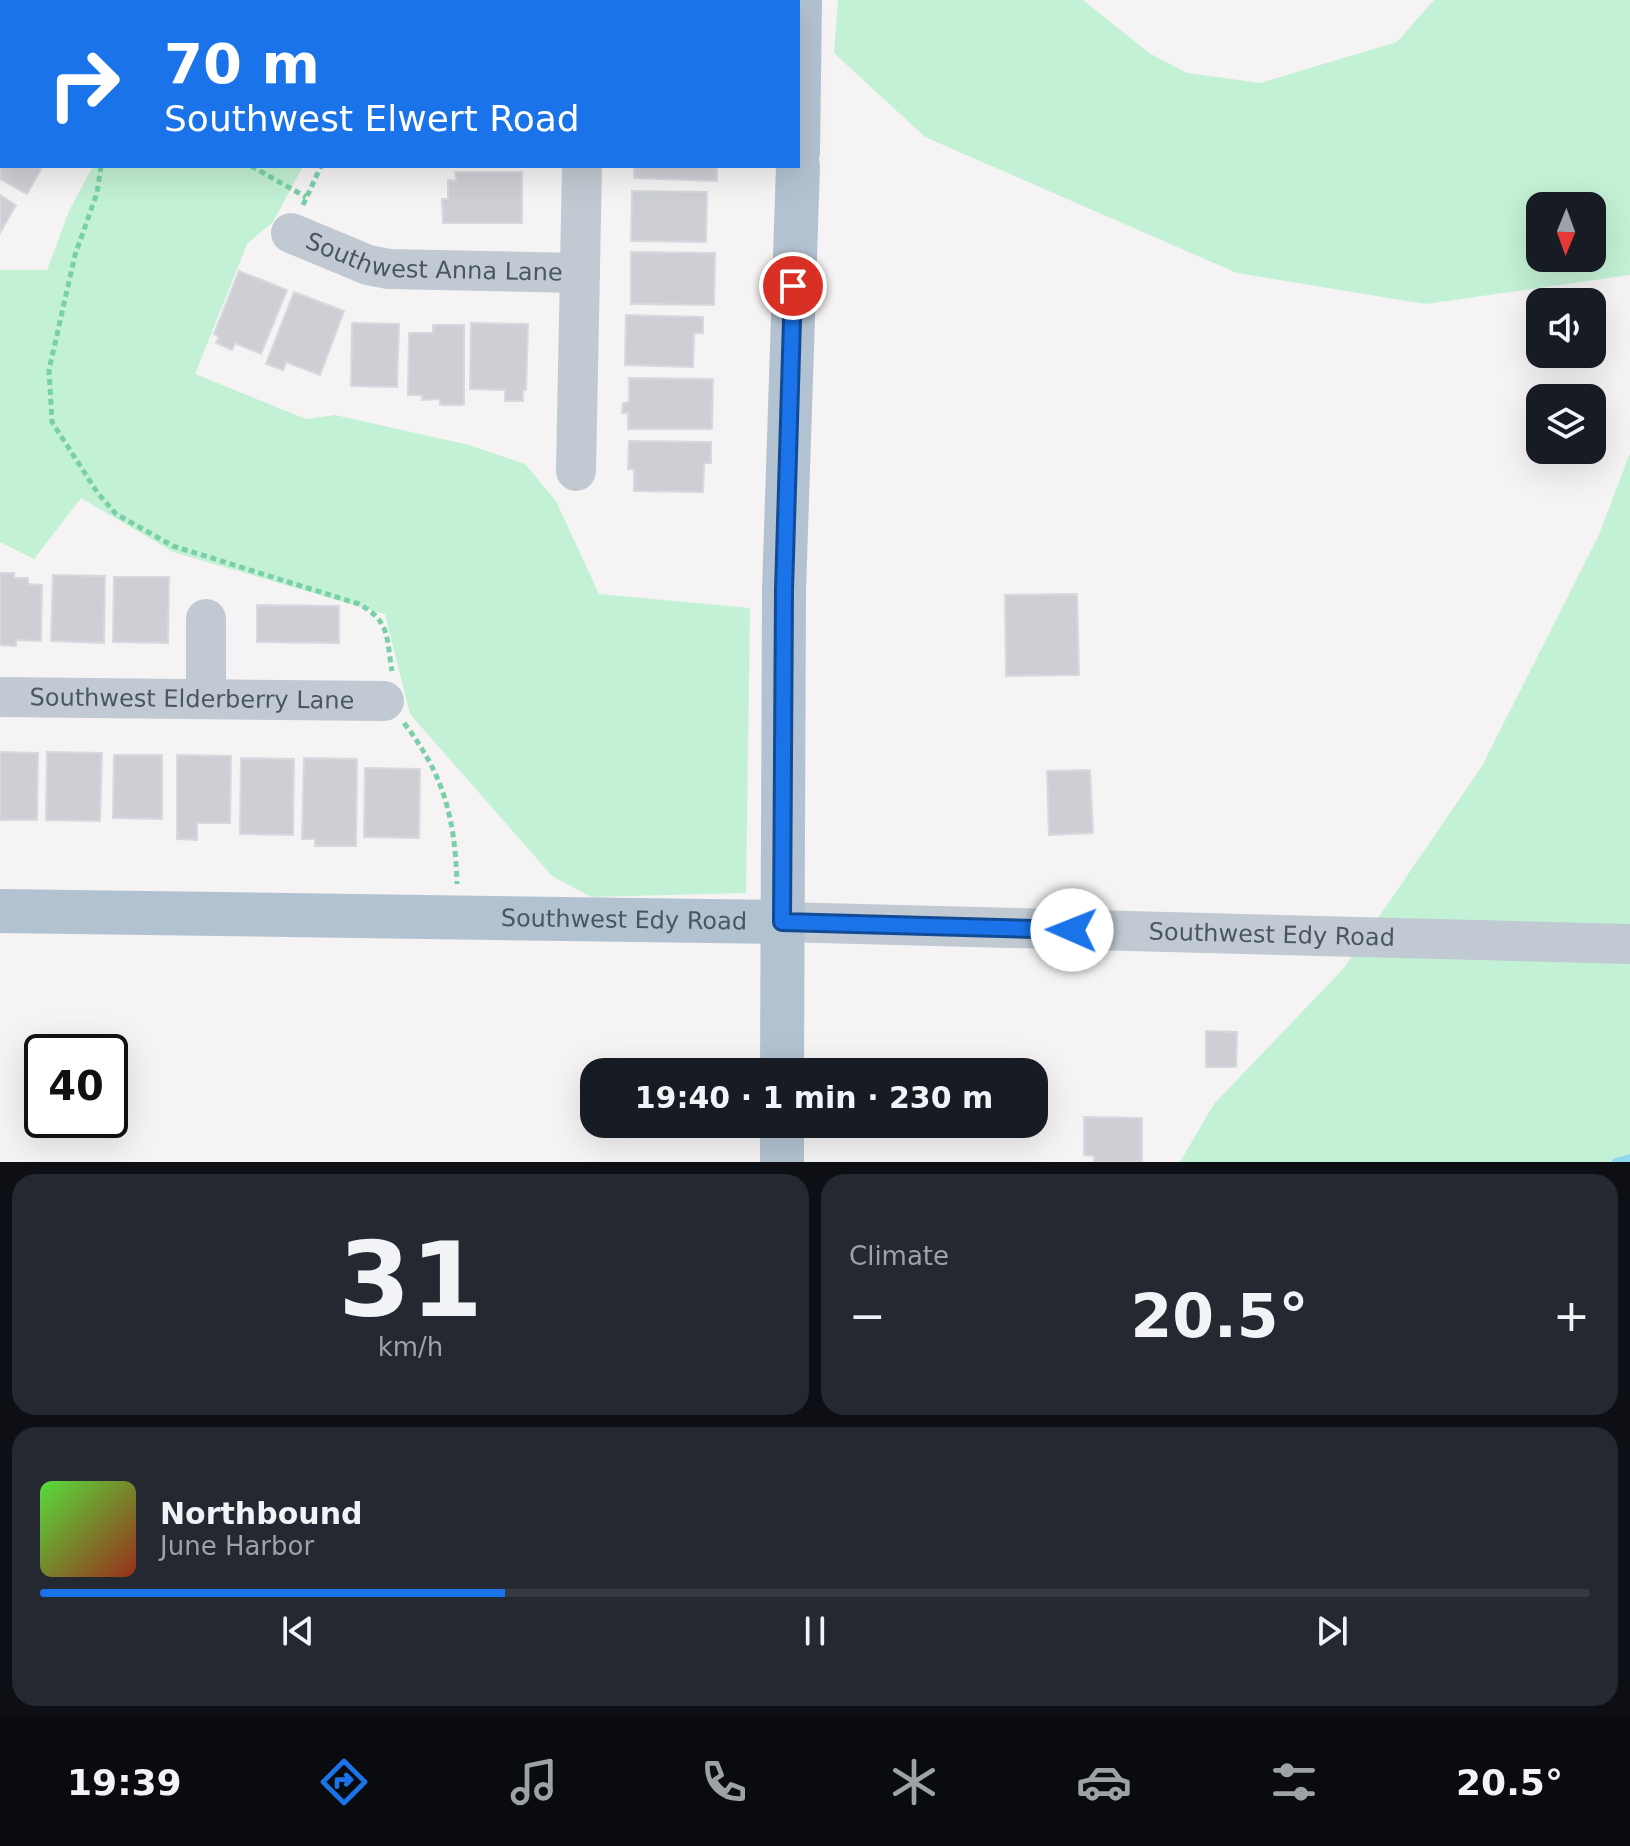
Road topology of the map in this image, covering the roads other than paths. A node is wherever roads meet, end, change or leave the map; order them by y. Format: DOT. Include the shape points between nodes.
graph roads {
  1 [pos="582,168"];
  2 [pos="798,168"];
  3 [pos="291,233"];
  4 [pos="580,273"];
  5 [pos="576,471"];
  6 [pos="206,619"];
  7 [pos="0,697"];
  8 [pos="206,699"];
  9 [pos="393,700"];
  10 [pos="0,911"];
  11 [pos="782,922"];
  12 [pos="1630,944"];
  13 [pos="782,1058"];
  14 [pos="782,1138"];
  15 [pos="782,1162"];
  1 -- 4 [label="street"];
  2 -- 11 [label="main road" via="784,590"];
  3 -- 4 [label="street, Southwest Anna Lane" via="389,269"];
  4 -- 5 [label="street"];
  6 -- 8 [label="street"];
  7 -- 8 [label="street, Southwest Elderberry Lane"];
  8 -- 9 [label="street, Southwest Elderberry Lane"];
  10 -- 11 [label="main road, Southwest Edy Road"];
  11 -- 12 [label="street, Southwest Edy Road"];
  11 -- 13 [label="main road"];
  14 -- 15 [label="main road"];
}
